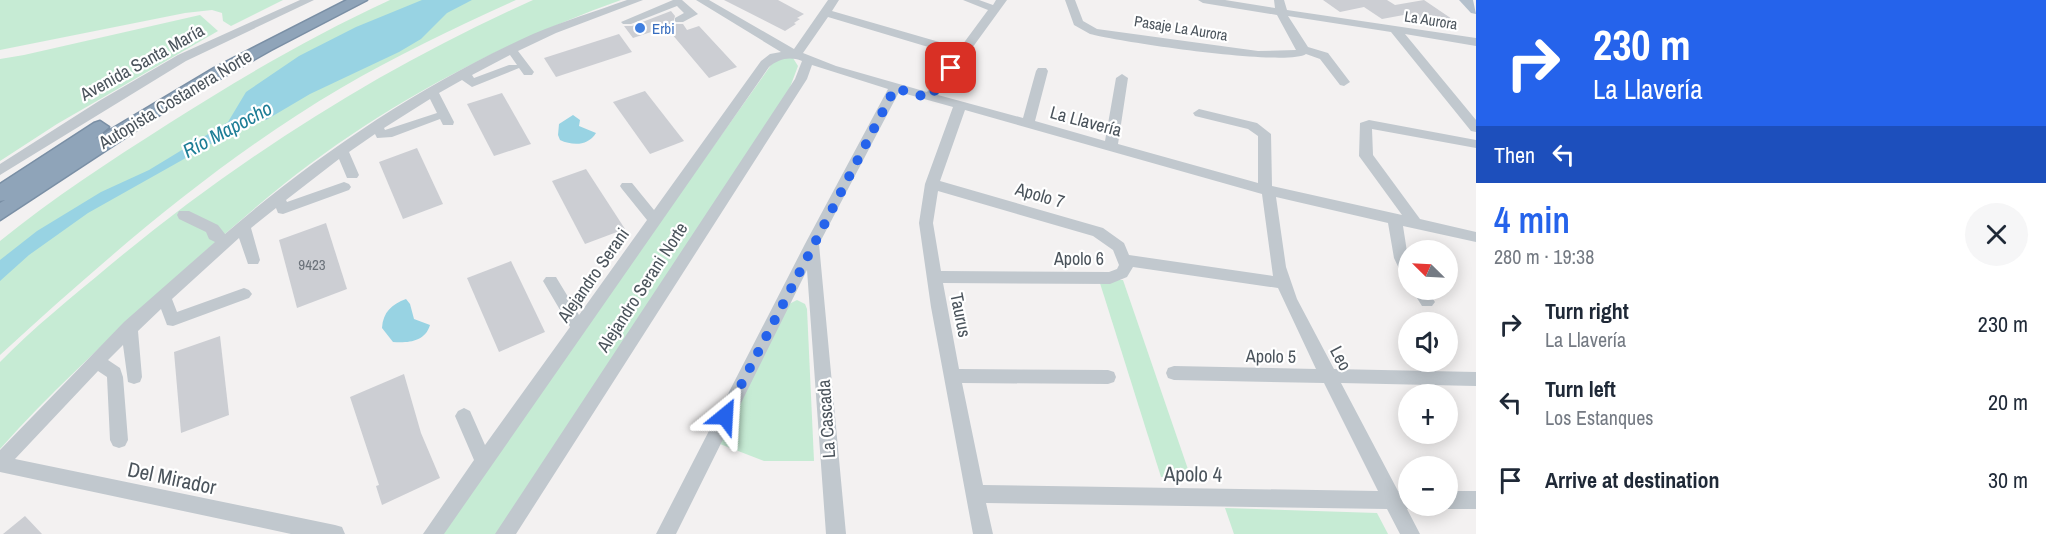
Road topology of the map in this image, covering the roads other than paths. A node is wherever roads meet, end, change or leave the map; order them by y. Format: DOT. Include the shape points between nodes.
graph roads {
  1 [pos="309,0"];
  2 [pos="335,0"];
  3 [pos="359,0"];
  4 [pos="638,0"];
  5 [pos="701,0"];
  6 [pos="834,0"];
  7 [pos="968,0"];
  8 [pos="1070,0"];
  9 [pos="1203,0"];
  10 [pos="1466,0"];
  11 [pos="619,3"];
  12 [pos="1236,3"];
  13 [pos="998,4"];
  14 [pos="1280,6"];
  15 [pos="684,7"];
  16 [pos="1476,10"];
  17 [pos="825,13"];
  18 [pos="679,20"];
  19 [pos="627,22"];
  20 [pos="1394,29"];
  21 [pos="769,40"];
  22 [pos="1476,42"];
  23 [pos="511,49"];
  24 [pos="1302,49"];
  25 [pos="963,53"];
  26 [pos="799,56"];
  27 [pos="769,60"];
  28 [pos="513,68"];
  29 [pos="1042,71"];
  30 [pos="528,72"];
  31 [pos="464,74"];
  32 [pos="1122,78"];
  33 [pos="1344,82"];
  34 [pos="895,88"];
  35 [pos="432,92"];
  36 [pos="929,98"];
  37 [pos="960,106"];
  38 [pos="1199,113"];
  39 [pos="1028,124"];
  40 [pos="377,127"];
  41 [pos="1476,128"];
  42 [pos="1476,144"];
  43 [pos="1111,146"];
  44 [pos="342,151"];
  45 [pos="0,170"];
  46 [pos="932,184"];
  47 [pos="627,186"];
  48 [pos="1266,190"];
  49 [pos="0,194"];
  50 [pos="278,198"];
  51 [pos="0,213"];
  52 [pos="184,215"];
  53 [pos="1395,219"];
  54 [pos="655,221"];
  55 [pos="1415,223"];
  56 [pos="243,225"];
  57 [pos="1476,237"];
  58 [pos="1398,240"];
  59 [pos="225,241"];
  60 [pos="812,244"];
  61 [pos="253,260"];
  62 [pos="1126,260"];
  63 [pos="934,277"];
  64 [pos="551,281"];
  65 [pos="1282,283"];
  66 [pos="244,294"];
  67 [pos="786,294"];
  68 [pos="163,296"];
  69 [pos="817,304"];
  70 [pos="130,327"];
  71 [pos="579,329"];
  72 [pos="96,361"];
  73 [pos="1174,374"];
  74 [pos="953,376"];
  75 [pos="134,377"];
  76 [pos="1108,377"];
  77 [pos="1329,377"];
  78 [pos="1476,379"];
  79 [pos="464,416"];
  80 [pos="119,440"];
  81 [pos="484,462"];
  82 [pos="0,463"];
  83 [pos="977,494"];
  84 [pos="1398,496"];
  85 [pos="1398,499"];
  86 [pos="1458,500"];
  87 [pos="1476,500"];
  88 [pos="1405,516"];
  89 [pos="335,534"];
  90 [pos="433,534"];
  91 [pos="505,534"];
  92 [pos="666,534"];
  93 [pos="837,534"];
  94 [pos="983,534"];
  95 [pos="1410,534"];
  1 -- 45 [label="street, Avenida Santa María" via="182,58"];
  2 -- 49 [label="highway, Autopista Costanera Norte" via="173,83"];
  3 -- 51 [label="highway, Autopista Costanera Norte" via="193,86"];
  4 -- 11 [label="street"];
  5 -- 15 [label="street"];
  5 -- 21 [label="street, La Llavería"];
  6 -- 17 [label="street"];
  7 -- 13 [label="street"];
  8 -- 24 [label="street, Pasaje La Aurora" via="1078,24 1094,32 1258,55 1299,54"];
  9 -- 12 [label="street, La Aurora"];
  10 -- 16 [label="main road"];
  11 -- 23 [label="street"];
  12 -- 14 [label="street, La Aurora"];
  13 -- 25 [label="street"];
  14 -- 20 [label="street, La Aurora"];
  14 -- 24 [label="street"];
  15 -- 18 [label="street" via="692,14"];
  15 -- 19 [label="street" via="678,2"];
  17 -- 25 [label="street"];
  17 -- 26 [label="street"];
  20 -- 22 [label="street, La Aurora"];
  20 -- 41 [label="street"];
  21 -- 26 [label="street, La Llavería"];
  21 -- 27 [label="street" via="773,50"];
  23 -- 30 [label="street"];
  23 -- 31 [label="street"];
  24 -- 33 [label="street" via="1324,56"];
  25 -- 36 [label="street"];
  26 -- 27 [label="street" via="780,55"];
  26 -- 34 [label="street, La Llavería"];
  26 -- 91 [label="street, Alejandro Serani Norte" via="801,79"];
  27 -- 54 [label="street, Alejandro Serani"];
  28 -- 31 [label="street" via="472,83"];
  29 -- 39 [label="street"];
  31 -- 35 [label="street"];
  32 -- 43 [label="street"];
  34 -- 36 [label="street, La Llavería"];
  34 -- 60 [label="street"];
  35 -- 40 [label="street"];
  35 -- 40 [label="street" via="441,120 382,135"];
  36 -- 37 [label="street, La Llavería"];
  37 -- 39 [label="street, La Llavería"];
  37 -- 46 [label="street, Taurus"];
  38 -- 48 [label="street, Leo" via="1252,126 1264,134"];
  39 -- 43 [label="street, La Llavería"];
  40 -- 44 [label="street"];
  42 -- 55 [label="street" via="1365,126 1366,156"];
  43 -- 48 [label="street, La Llavería"];
  44 -- 50 [label="street"];
  44 -- 50 [label="street" via="348,182 283,209"];
  46 -- 62 [label="street, Apolo 7" via="1098,232 1119,247"];
  46 -- 63 [label="street, Taurus" via="926,223"];
  47 -- 54 [label="street"];
  48 -- 53 [label="street, La Llavería"];
  48 -- 65 [label="street, Leo"];
  50 -- 56 [label="street"];
  52 -- 59 [label="street" via="213,229 214,235"];
  53 -- 55 [label="street, La Llavería"];
  53 -- 58 [label="street"];
  54 -- 71 [label="street, Alejandro Serani"];
  55 -- 57 [label="street, La Llavería"];
  56 -- 59 [label="street"];
  56 -- 61 [label="street"];
  59 -- 68 [label="street"];
  60 -- 67 [label="street"];
  60 -- 69 [label="street, La Cascada"];
  62 -- 63 [label="street, Apolo 6" via="1122,273 1110,278"];
  62 -- 65 [label="street, Apolo 6"];
  63 -- 74 [label="street, Taurus"];
  64 -- 71 [label="street"];
  65 -- 77 [label="street, Leo"];
  66 -- 68 [label="street" via="173,320"];
  67 -- 69 [label="street" via="806,294"];
  67 -- 92 [label="street"];
  68 -- 70 [label="street"];
  69 -- 93 [label="street, La Cascada"];
  70 -- 72 [label="street"];
  70 -- 75 [label="street"];
  71 -- 81 [label="street, Alejandro Serani"];
  72 -- 80 [label="street" via="116,377"];
  72 -- 82 [label="street"];
  73 -- 77 [label="street, Apolo 5"];
  74 -- 76 [label="street"];
  74 -- 83 [label="street, Taurus"];
  77 -- 78 [label="street, Apolo 5"];
  77 -- 84 [label="street, Leo"];
  79 -- 81 [label="street"];
  81 -- 90 [label="street, Alejandro Serani"];
  82 -- 89 [label="street, Del Mirador"];
  83 -- 85 [label="street, Apolo 4"];
  83 -- 94 [label="street, Taurus"];
  86 -- 87 [label="street"];
  88 -- 95 [label="street, Leo"];
}
